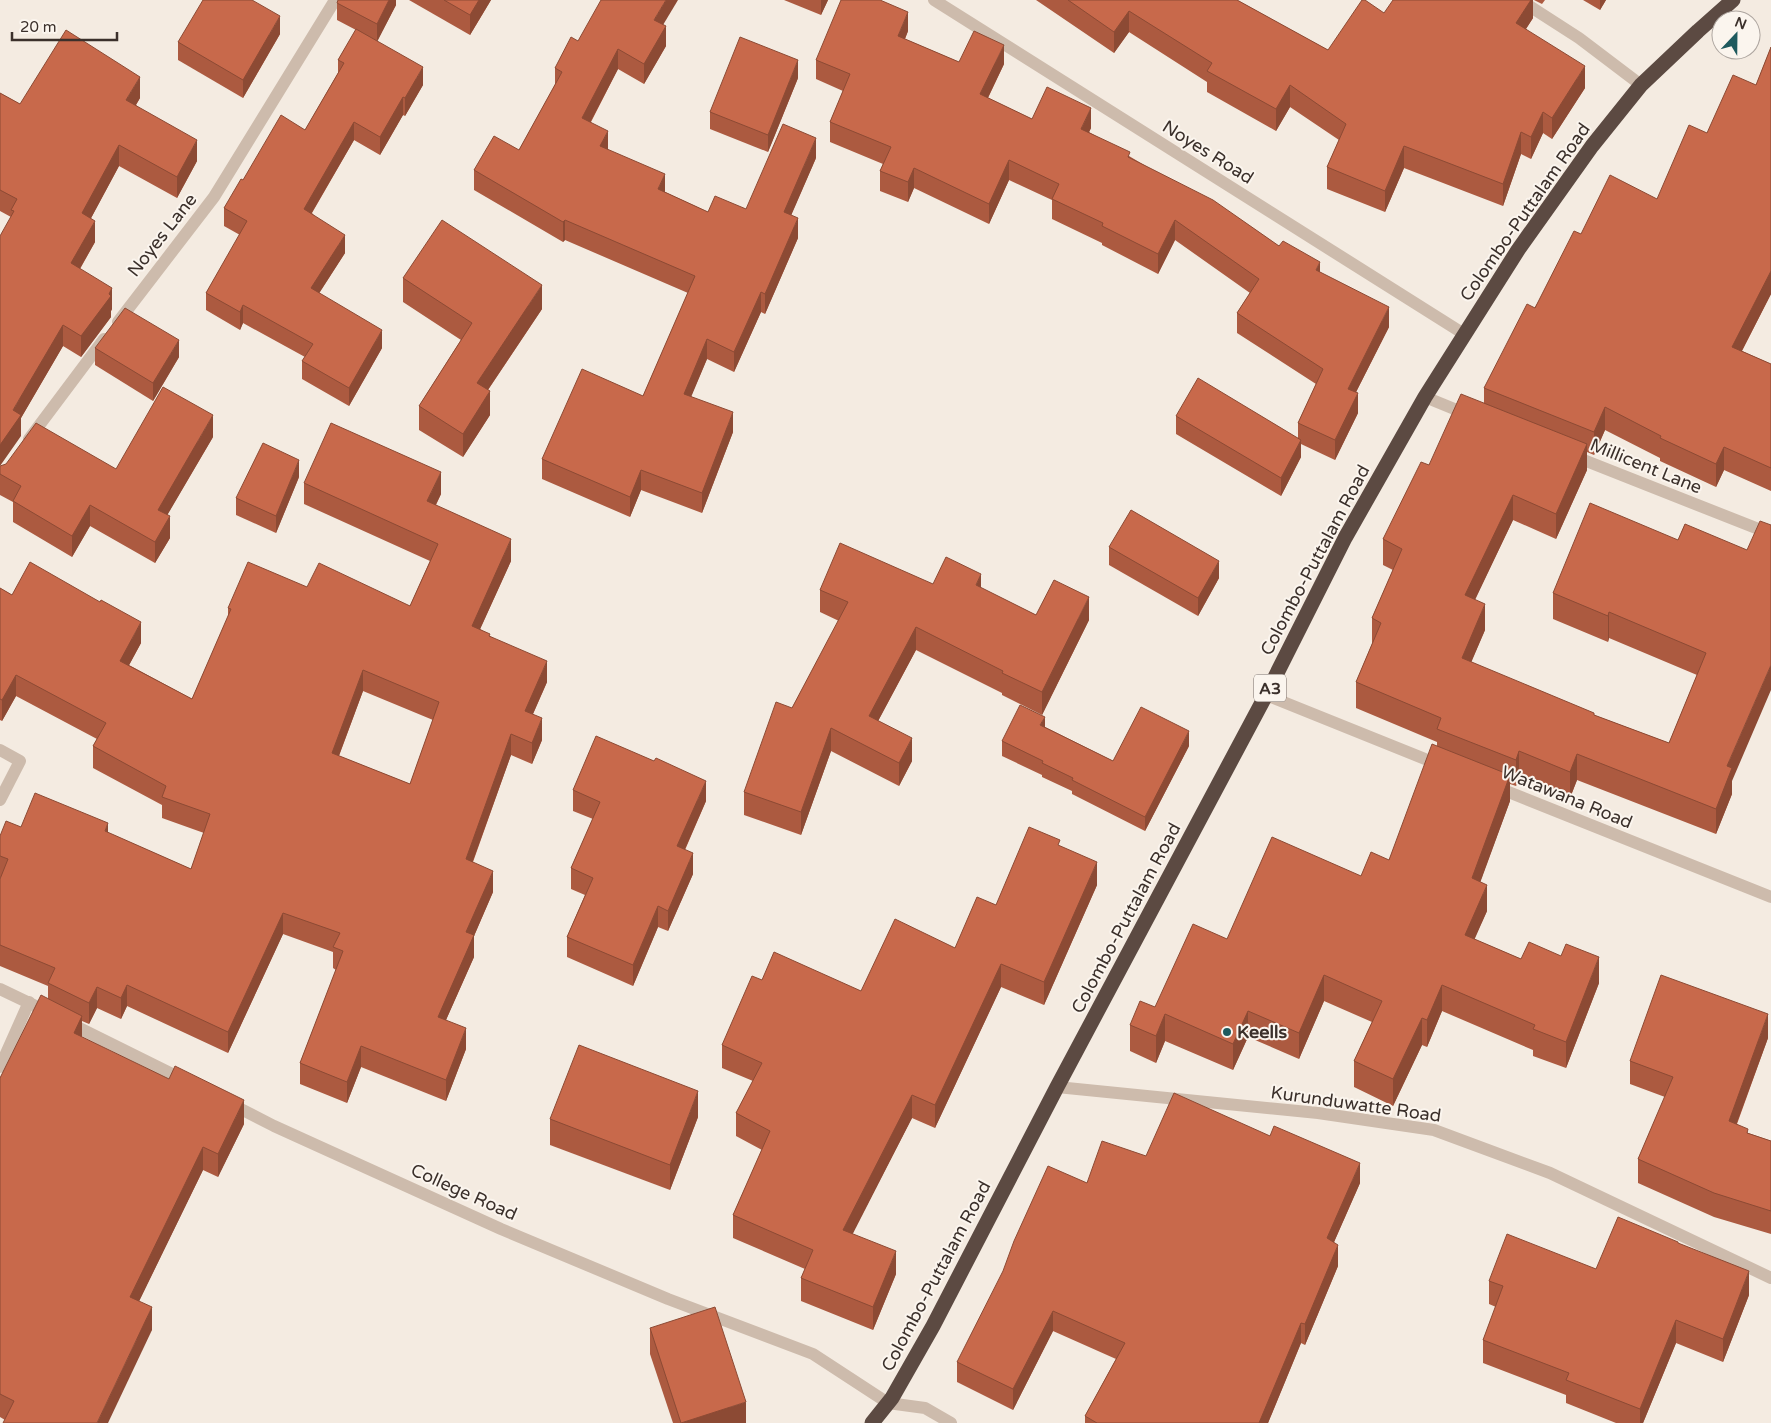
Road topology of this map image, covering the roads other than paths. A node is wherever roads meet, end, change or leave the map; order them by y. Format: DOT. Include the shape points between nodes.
graph roads {
  1 [pos="335,0"];
  2 [pos="934,0"];
  3 [pos="1520,0"];
  4 [pos="1733,0"];
  5 [pos="1641,85"];
  6 [pos="1464,334"];
  7 [pos="1425,397"];
  8 [pos="1480,419"];
  9 [pos="22,449"];
  10 [pos="1562,451"];
  11 [pos="1771,534"];
  12 [pos="1266,695"];
  13 [pos="0,750"];
  14 [pos="1450,769"];
  15 [pos="1486,783"];
  16 [pos="0,800"];
  17 [pos="1771,897"];
  18 [pos="0,989"];
  19 [pos="29,1002"];
  20 [pos="0,1067"];
  21 [pos="195,1086"];
  22 [pos="1057,1086"];
  23 [pos="222,1099"];
  24 [pos="1771,1278"];
  25 [pos="888,1403"];
  26 [pos="872,1423"];
  27 [pos="951,1423"];
  1 -- 9 [label="street, Noyes Lane" via="214,197"];
  2 -- 6 [label="street, Noyes Road"];
  3 -- 5 [label="street" via="1579,38"];
  4 -- 5 [label="highway, Colombo-Puttalam Road / A3"];
  5 -- 6 [label="highway, Colombo-Puttalam Road / A3" via="1592,146 1518,250"];
  6 -- 7 [label="highway, Colombo-Puttalam Road / A3"];
  7 -- 8 [label="street"];
  7 -- 12 [label="highway, Colombo-Puttalam Road / A3" via="1345,538"];
  10 -- 11 [label="street, Millicent Lane"];
  12 -- 14 [label="street"];
  12 -- 22 [label="highway, Colombo-Puttalam Road / A3"];
  13 -- 16 [label="street" via="20,761"];
  15 -- 17 [label="street, Watawana Road"];
  18 -- 19 [label="street"];
  19 -- 20 [label="street"];
  19 -- 21 [label="street"];
  22 -- 24 [label="street, Kurunduwatte Road" via="1318,1113 1434,1130 1550,1173"];
  22 -- 25 [label="highway, Colombo-Puttalam Road / A3" via="933,1326"];
  23 -- 25 [label="street, College Road" via="274,1126 501,1229 668,1299 813,1354"];
  25 -- 26 [label="highway, Colombo-Puttalam Road / A3"];
  25 -- 27 [label="street" via="925,1408"];
}
